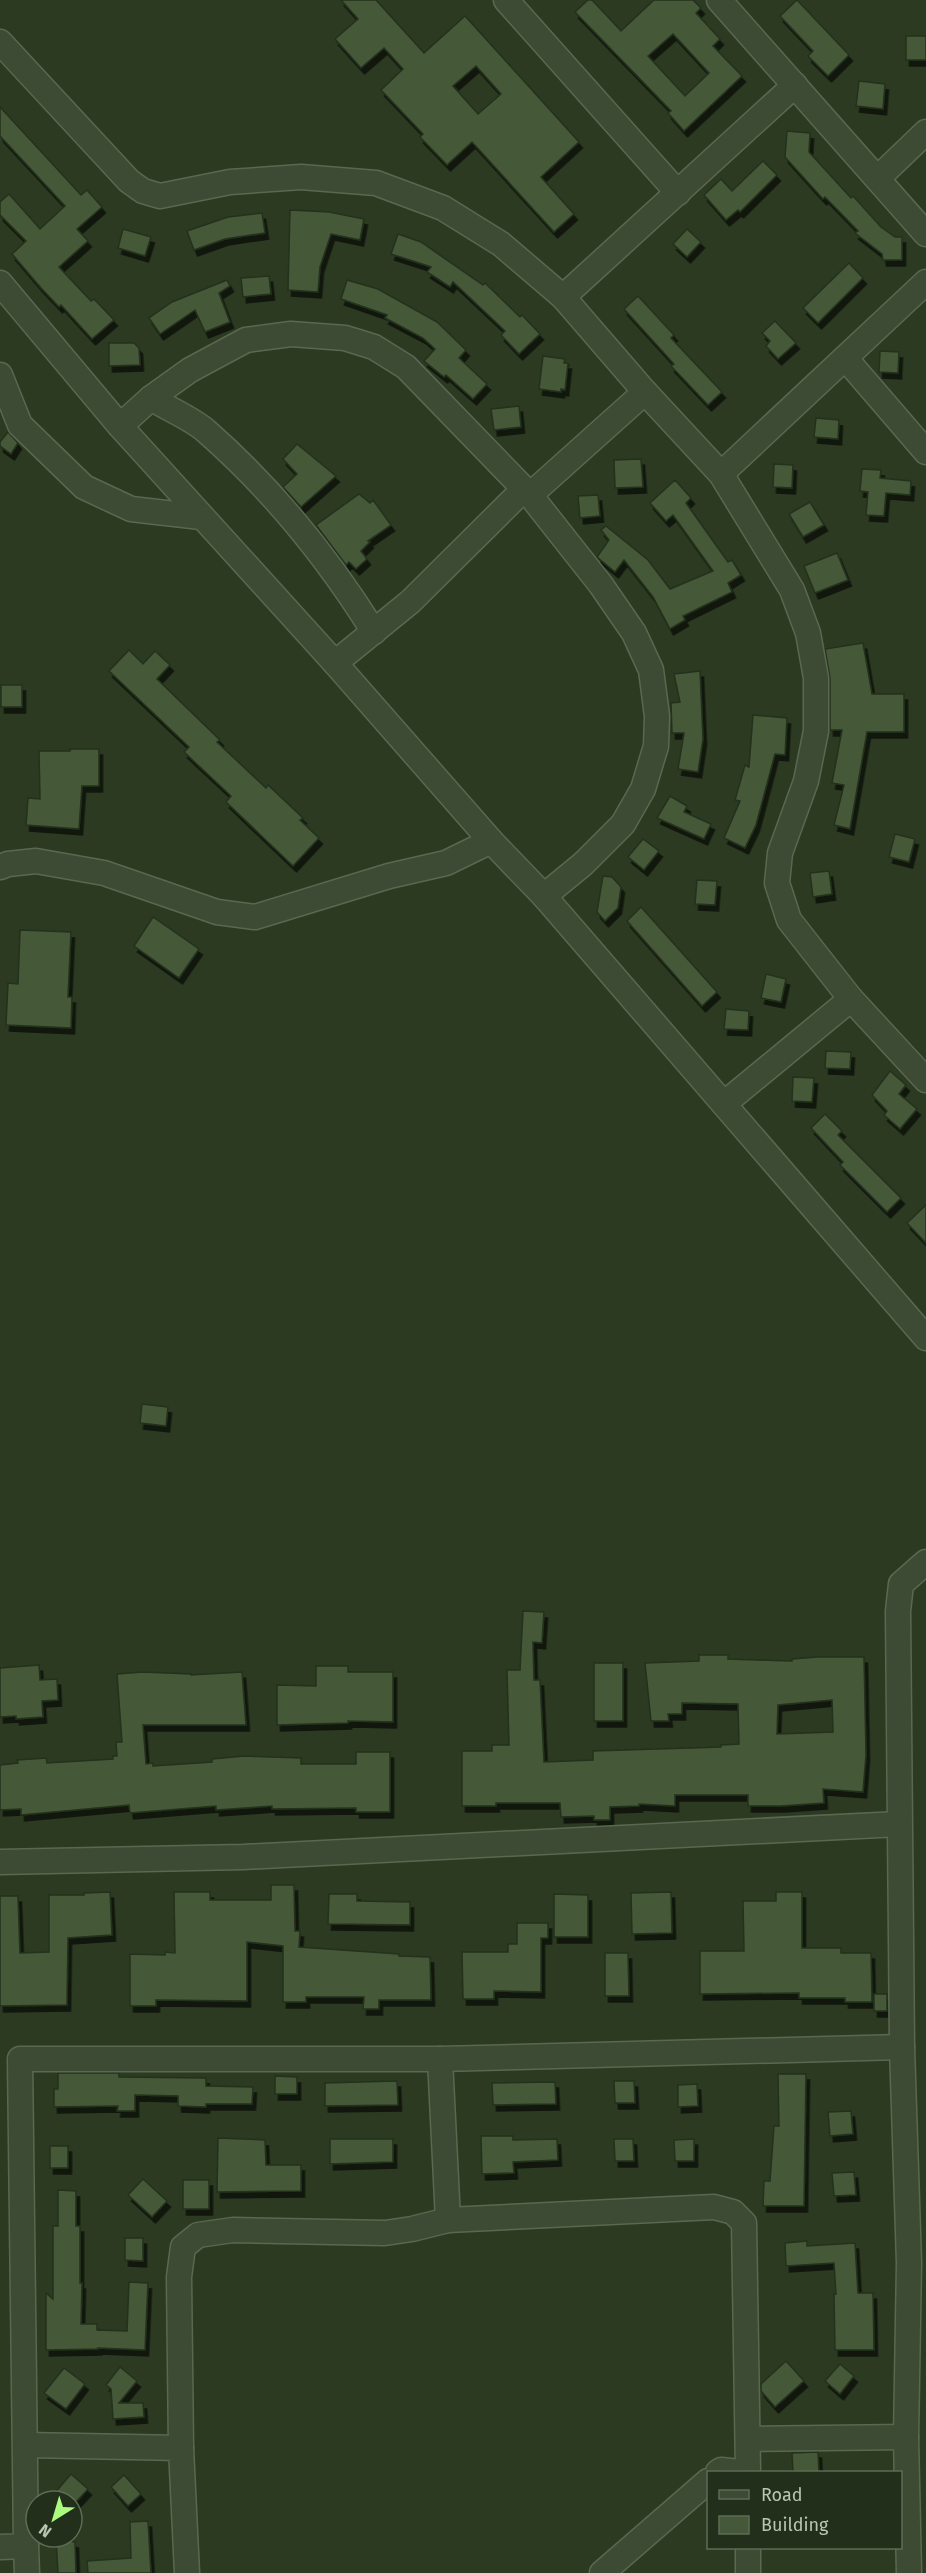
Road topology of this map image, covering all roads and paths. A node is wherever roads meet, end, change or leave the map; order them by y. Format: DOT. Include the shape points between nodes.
graph roads {
  1 [pos="506,0"];
  2 [pos="719,0"];
  3 [pos="0,42"];
  4 [pos="795,85"];
  5 [pos="926,132"];
  6 [pos="878,178"];
  7 [pos="678,193"];
  8 [pos="926,234"];
  9 [pos="926,282"];
  10 [pos="0,283"];
  11 [pos="563,297"];
  12 [pos="846,359"];
  13 [pos="0,375"];
  14 [pos="645,392"];
  15 [pos="151,398"];
  16 [pos="10,425"];
  17 [pos="120,426"];
  18 [pos="926,452"];
  19 [pos="721,474"];
  20 [pos="527,492"];
  21 [pos="201,517"];
  22 [pos="374,632"];
  23 [pos="335,663"];
  24 [pos="491,840"];
  25 [pos="0,867"];
  26 [pos="544,896"];
  27 [pos="851,999"];
  28 [pos="926,1080"];
  29 [pos="725,1103"];
  30 [pos="926,1338"];
  31 [pos="926,1562"];
  32 [pos="900,1824"];
  33 [pos="0,1862"];
  34 [pos="902,2047"];
  35 [pos="10,2059"];
  36 [pos="440,2059"];
  37 [pos="448,2220"];
  38 [pos="917,2263"];
  39 [pos="906,2437"];
  40 [pos="748,2439"];
  41 [pos="26,2445"];
  42 [pos="181,2448"];
  43 [pos="719,2471"];
  44 [pos="734,2471"];
  45 [pos="748,2471"];
  46 [pos="707,2482"];
  47 [pos="26,2489"];
  48 [pos="24,2546"];
  49 [pos="0,2547"];
  50 [pos="26,2549"];
  51 [pos="748,2549"];
  52 [pos="27,2573"];
  53 [pos="187,2573"];
  54 [pos="603,2573"];
  55 [pos="748,2573"];
  56 [pos="909,2573"];
  1 -- 7 [label="street"];
  2 -- 4 [label="street"];
  3 -- 11 [label="street" via="129,181 143,191 160,196 230,182 301,177 376,183 443,208 501,244"];
  4 -- 6 [label="street"];
  4 -- 7 [label="street"];
  5 -- 6 [label="street"];
  6 -- 8 [label="street"];
  7 -- 11 [label="street"];
  9 -- 12 [label="street"];
  10 -- 17 [label="street"];
  11 -- 14 [label="street"];
  12 -- 18 [label="street"];
  12 -- 19 [label="street"];
  13 -- 16 [label="street"];
  14 -- 19 [label="street"];
  14 -- 20 [label="street"];
  15 -- 17 [label="street"];
  15 -- 20 [label="street" via="198,365 246,340 291,334 345,338 374,347 406,367"];
  15 -- 22 [label="street" via="205,430 279,503"];
  16 -- 21 [label="street" via="84,487 131,509"];
  17 -- 21 [label="street"];
  19 -- 27 [label="street" via="792,590 808,633 816,678 816,731 806,781 780,853 777,883 789,920"];
  20 -- 22 [label="street"];
  20 -- 26 [label="street" via="634,633 651,670 657,716 656,746 643,789 623,824"];
  21 -- 23 [label="street"];
  22 -- 23 [label="street"];
  23 -- 24 [label="street"];
  24 -- 25 [label="street" via="446,864 389,876 255,917 217,912 104,873 36,861"];
  24 -- 26 [label="street"];
  26 -- 29 [label="street"];
  27 -- 28 [label="street"];
  27 -- 29 [label="street"];
  29 -- 30 [label="street"];
  31 -- 32 [label="street" via="901,1584 898,1611"];
  32 -- 33 [label="street" via="243,1857"];
  32 -- 34 [label="street"];
  34 -- 36 [label="street"];
  34 -- 38 [label="street"];
  35 -- 36 [label="street"];
  35 -- 41 [label="street"];
  36 -- 37 [label="street"];
  37 -- 40 [label="street" via="714,2207 733,2212 744,2223"];
  37 -- 42 [label="street" via="385,2232 233,2230 198,2235 183,2247 179,2277"];
  38 -- 39 [label="street"];
  39 -- 40 [label="street"];
  39 -- 56 [label="street"];
  40 -- 45 [label="street"];
  41 -- 42 [label="street"];
  41 -- 47 [label="street"];
  42 -- 53 [label="street"];
  43 -- 44 [label="street"];
  46 -- 54 [label="street"];
  48 -- 49 [label="street"];
  50 -- 52 [label="street"];
  51 -- 55 [label="street"];
}
